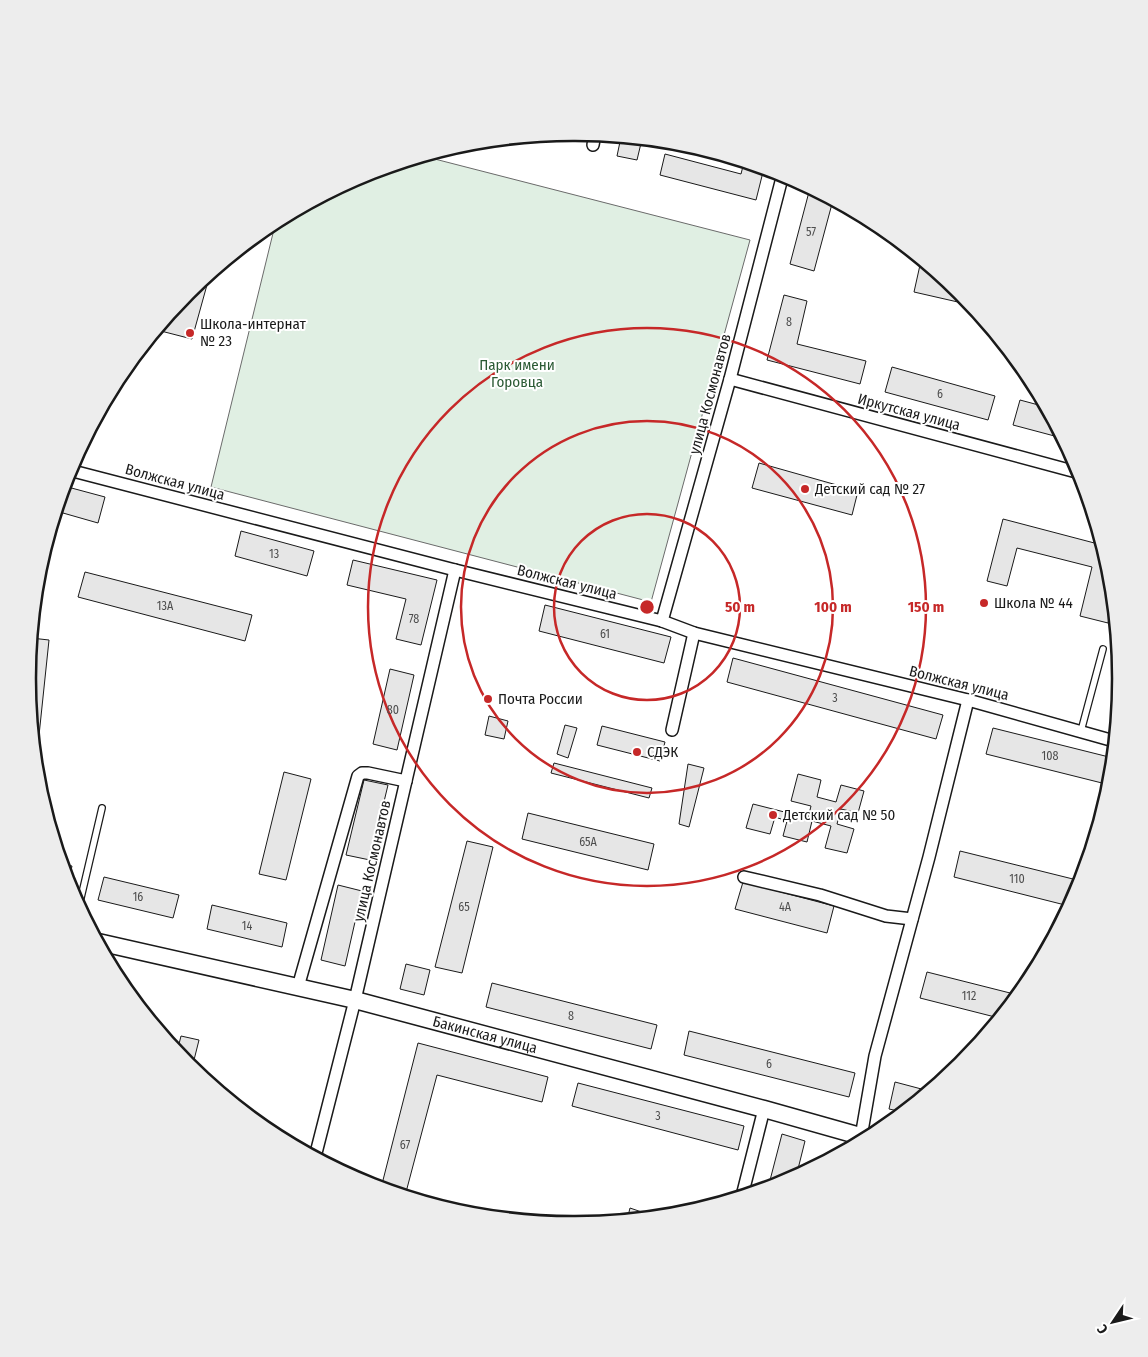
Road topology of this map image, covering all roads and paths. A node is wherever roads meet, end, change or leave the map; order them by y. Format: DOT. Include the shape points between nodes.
graph roads {
  1 [pos="781,182"];
  2 [pos="730,379"];
  3 [pos="1070,470"];
  4 [pos="77,472"];
  5 [pos="455,570"];
  6 [pos="662,621"];
  7 [pos="694,633"];
  8 [pos="1104,649"];
  9 [pos="968,700"];
  10 [pos="672,730"];
  11 [pos="1081,732"];
  12 [pos="1108,739"];
  13 [pos="406,781"];
  14 [pos="102,808"];
  15 [pos="744,878"];
  16 [pos="82,894"];
  17 [pos="912,919"];
  18 [pos="106,944"];
  19 [pos="298,987"];
  20 [pos="355,1000"];
  21 [pos="764,1109"];
  22 [pos="865,1131"];
  23 [pos="857,1136"];
  24 [pos="318,1151"];
  25 [pos="744,1189"];
  1 -- 2 [label="street, улица Космонавтов"];
  2 -- 3 [label="street, Иркутская улица"];
  2 -- 6 [label="street, улица Космонавтов"];
  4 -- 5 [label="street, Волжская улица"];
  5 -- 6 [label="street, Волжская улица"];
  5 -- 13 [label="street, улица Космонавтов"];
  6 -- 7 [label="street, Волжская улица"];
  7 -- 9 [label="street, Волжская улица"];
  7 -- 10 [label="street"];
  8 -- 11 [label="lane"];
  9 -- 11 [label="street, Волжская улица"];
  9 -- 17 [label="street"];
  11 -- 12 [label="street, Волжская улица"];
  13 -- 19 [label="street" via="368,772 358,776"];
  13 -- 20 [label="street, улица Космонавтов"];
  14 -- 16 [label="lane"];
  15 -- 17 [label="street" via="820,895 886,916"];
  17 -- 22 [label="street" via="875,1056"];
  18 -- 19 [label="street, Бакинская улица"];
  19 -- 20 [label="street, Бакинская улица"];
  20 -- 21 [label="street, Бакинская улица"];
  20 -- 24 [label="street, улица Космонавтов"];
  21 -- 23 [label="street, Бакинская улица"];
  21 -- 25 [label="street"];
}
